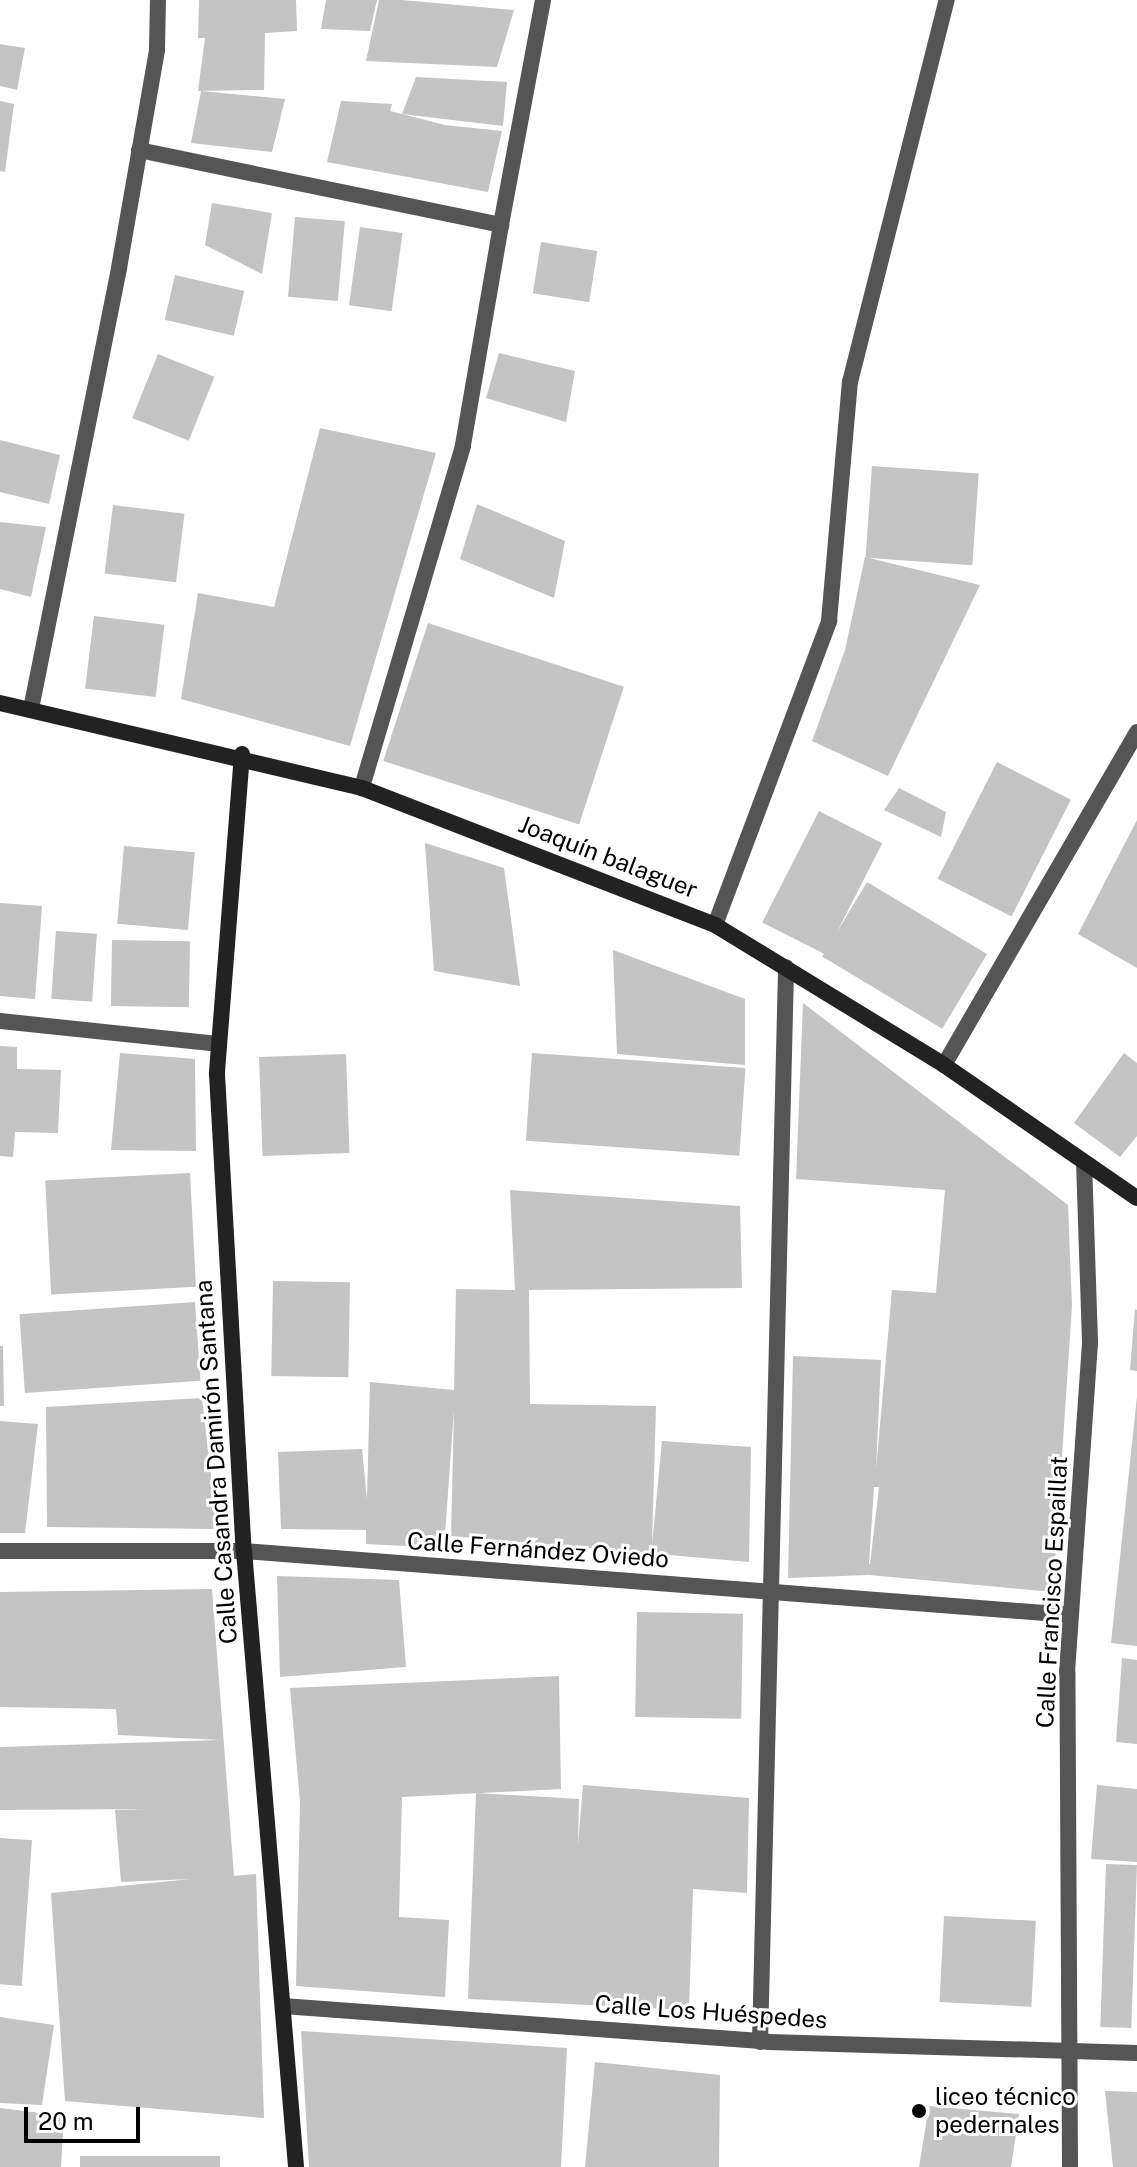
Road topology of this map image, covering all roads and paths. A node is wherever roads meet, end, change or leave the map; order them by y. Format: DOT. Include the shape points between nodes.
graph roads {
  1 [pos="158,0"];
  2 [pos="543,0"];
  3 [pos="947,0"];
  4 [pos="139,150"];
  5 [pos="500,230"];
  6 [pos="0,703"];
  7 [pos="31,709"];
  8 [pos="1137,732"];
  9 [pos="242,754"];
  10 [pos="362,788"];
  11 [pos="715,925"];
  12 [pos="786,967"];
  13 [pos="0,1021"];
  14 [pos="218,1044"];
  15 [pos="944,1065"];
  16 [pos="1084,1164"];
  17 [pos="1137,1198"];
  18 [pos="0,1551"];
  19 [pos="244,1551"];
  20 [pos="770,1592"];
  21 [pos="1071,1615"];
  22 [pos="283,2006"];
  23 [pos="760,2042"];
  24 [pos="1066,2049"];
  25 [pos="1137,2053"];
  26 [pos="296,2167"];
  27 [pos="1070,2167"];
  1 -- 4 [label="street"];
  2 -- 5 [label="street"];
  3 -- 11 [label="street" via="850,382 829,621"];
  4 -- 5 [label="street"];
  4 -- 7 [label="street"];
  5 -- 10 [label="street" via="463,446"];
  6 -- 7 [label="main road, Joaquín balaguer"];
  7 -- 9 [label="main road, Joaquín balaguer"];
  8 -- 15 [label="street"];
  9 -- 10 [label="main road, Joaquín balaguer"];
  9 -- 14 [label="main road, Calle Casandra Damirón Santana"];
  10 -- 11 [label="main road, Joaquín balaguer"];
  11 -- 12 [label="main road, Joaquín balaguer"];
  12 -- 15 [label="main road, Joaquín balaguer"];
  12 -- 20 [label="street"];
  13 -- 14 [label="street"];
  14 -- 19 [label="main road, Calle Casandra Damirón Santana"];
  15 -- 16 [label="main road, Joaquín balaguer"];
  16 -- 17 [label="main road, Joaquín balaguer"];
  16 -- 21 [label="street, Calle Francisco Espaillat" via="1090,1342"];
  18 -- 19 [label="street, Calle Fernández Oviedo"];
  19 -- 20 [label="street, Calle Fernández Oviedo"];
  19 -- 22 [label="main road, Calle Casandra Damirón Santana"];
  20 -- 21 [label="street, Calle Fernández Oviedo"];
  20 -- 23 [label="street"];
  21 -- 24 [label="street, Calle Francisco Espaillat"];
  22 -- 23 [label="street, Calle Los Huéspedes"];
  22 -- 26 [label="main road, Calle Casandra Damirón Santana"];
  23 -- 24 [label="street, Calle Los Huéspedes"];
  24 -- 25 [label="street, Calle Los Huéspedes"];
  24 -- 27 [label="street, Calle Francisco Espaillat"];
}
